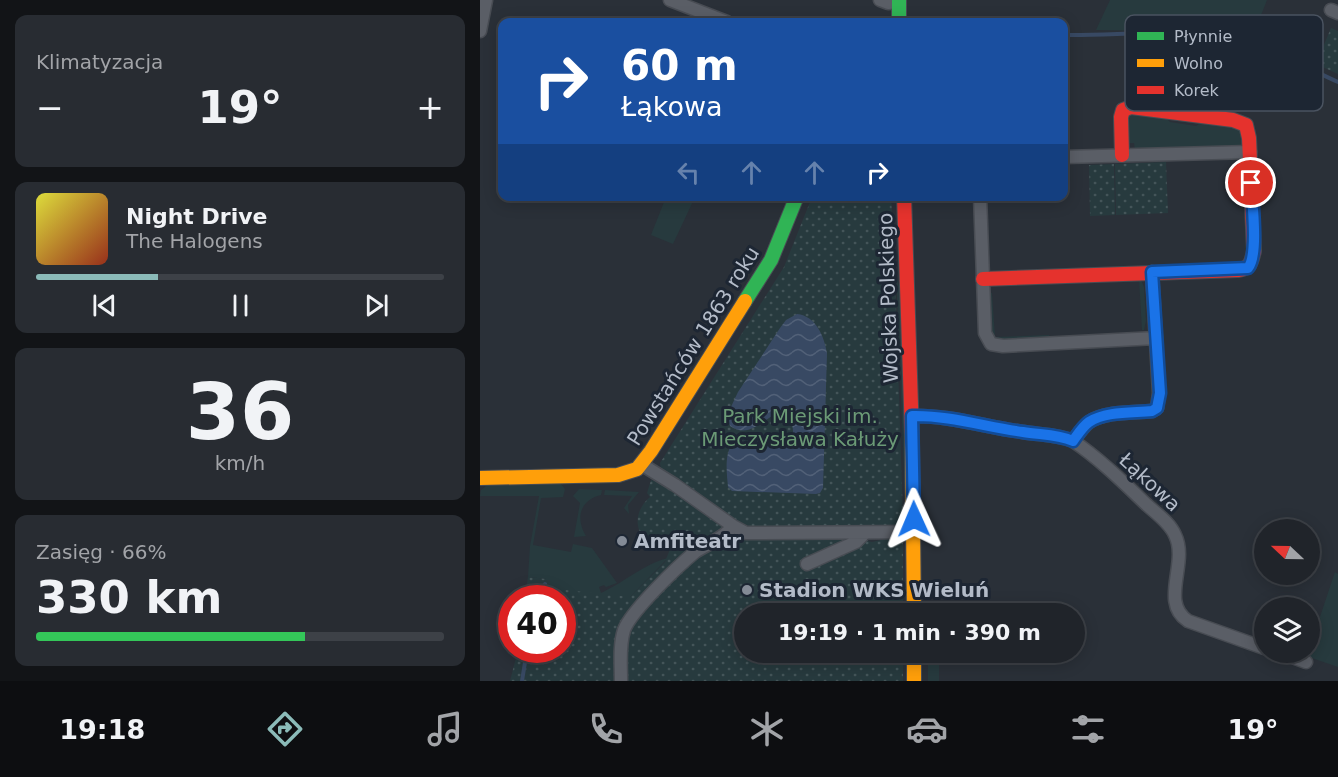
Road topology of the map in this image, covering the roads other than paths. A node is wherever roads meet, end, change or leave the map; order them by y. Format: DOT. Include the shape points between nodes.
graph roads {
  1 [pos="486,0"];
  2 [pos="670,0"];
  3 [pos="880,0"];
  4 [pos="899,1"];
  5 [pos="717,18"];
  6 [pos="899,18"];
  7 [pos="480,31"];
  8 [pos="1125,109"];
  9 [pos="1167,111"];
  10 [pos="1250,152"];
  11 [pos="1122,154"];
  12 [pos="1068,157"];
  13 [pos="794,201"];
  14 [pos="904,201"];
  15 [pos="980,201"];
  16 [pos="1152,272"];
  17 [pos="983,279"];
  18 [pos="1156,338"];
  19 [pos="912,416"];
  20 [pos="1073,441"];
  21 [pos="641,464"];
  22 [pos="480,478"];
  23 [pos="733,526"];
  24 [pos="915,532"];
  25 [pos="865,533"];
  26 [pos="807,564"];
  27 [pos="914,603"];
  28 [pos="1254,644"];
  29 [pos="914,663"];
  30 [pos="621,681"];
  31 [pos="914,681"];
  1 -- 7 [label="street"];
  2 -- 5 [label="street"];
  3 -- 4 [label="street"];
  4 -- 6 [label="street"];
  8 -- 11 [label="street" via="1121,117"];
  9 -- 10 [label="street" via="1238,121 1248,130"];
  10 -- 11 [label="street"];
  10 -- 16 [label="street" via="1254,250 1251,265 1242,269"];
  11 -- 12 [label="street"];
  13 -- 21 [label="street, Powstańców 1863 roku" via="771,260"];
  14 -- 19 [label="street, Wojska Polskiego"];
  15 -- 17 [label="street"];
  16 -- 17 [label="street"];
  16 -- 18 [label="street"];
  17 -- 18 [label="street" via="986,337 995,345"];
  18 -- 20 [label="street" via="1160,393 1157,408 1097,418"];
  19 -- 20 [label="street, Łąkowa" via="1063,436"];
  19 -- 24 [label="street, Wojska Polskiego"];
  20 -- 28 [label="street, Łąkowa" via="1139,496 1175,533 1180,558 1174,605 1181,616"];
  21 -- 22 [label="street, Powstańców 1863 roku" via="618,475"];
  21 -- 23 [label="street"];
  23 -- 25 [label="street" via="746,533"];
  23 -- 30 [label="street" via="687,559 631,616 621,641"];
  24 -- 25 [label="street"];
  24 -- 27 [label="street, Wojska Polskiego"];
  25 -- 26 [label="street" via="856,542"];
  29 -- 31 [label="street"];
}
